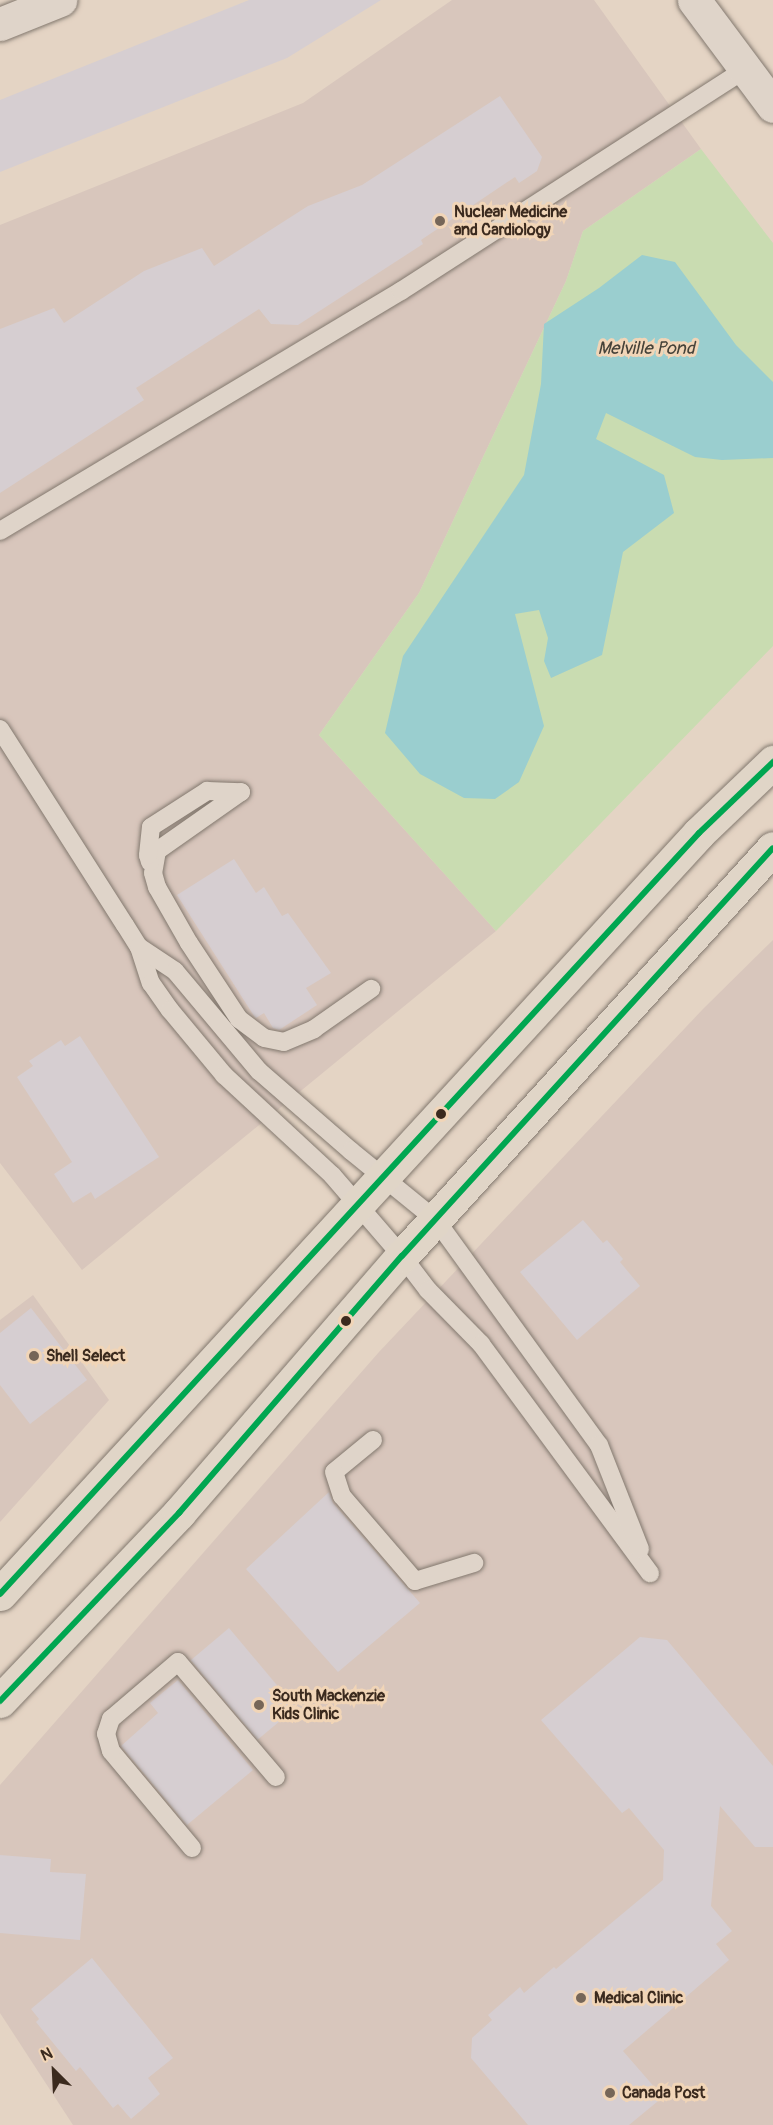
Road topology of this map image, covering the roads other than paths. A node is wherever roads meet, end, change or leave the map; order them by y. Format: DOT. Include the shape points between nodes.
graph roads {
  1 [pos="60,0"];
  2 [pos="694,0"];
  3 [pos="0,24"];
  4 [pos="745,69"];
  5 [pos="773,106"];
  6 [pos="0,531"];
  7 [pos="0,729"];
  8 [pos="773,762"];
  9 [pos="241,792"];
  10 [pos="773,848"];
  11 [pos="139,947"];
  12 [pos="371,988"];
  13 [pos="383,1176"];
  14 [pos="357,1204"];
  15 [pos="436,1220"];
  16 [pos="402,1256"];
  17 [pos="373,1440"];
  18 [pos="474,1563"];
  19 [pos="0,1594"];
  20 [pos="0,1701"];
  21 [pos="276,1777"];
  22 [pos="192,1848"];
  1 -- 3 [label="street"];
  2 -- 4 [label="street"];
  4 -- 5 [label="street"];
  4 -- 6 [label="lane" via="401,291"];
  7 -- 11 [label="lane"];
  8 -- 13 [label="main road" via="699,833"];
  9 -- 12 [label="lane" via="157,850 153,873 189,943 239,1019 264,1038 284,1042"];
  10 -- 15 [label="main road"];
  11 -- 13 [label="lane" via="175,971 259,1071"];
  11 -- 14 [label="lane" via="152,983 224,1076 316,1160"];
  13 -- 14 [label="main road"];
  13 -- 15 [label="lane"];
  14 -- 16 [label="lane"];
  14 -- 19 [label="main road"];
  15 -- 16 [label="main road"];
  15 -- 16 [label="lane" via="599,1445 650,1573 481,1344 428,1290"];
  16 -- 20 [label="main road" via="178,1513"];
  17 -- 18 [label="lane" via="334,1472 342,1496 415,1581"];
  21 -- 22 [label="lane" via="178,1662 111,1719 106,1734 111,1751"];
}
